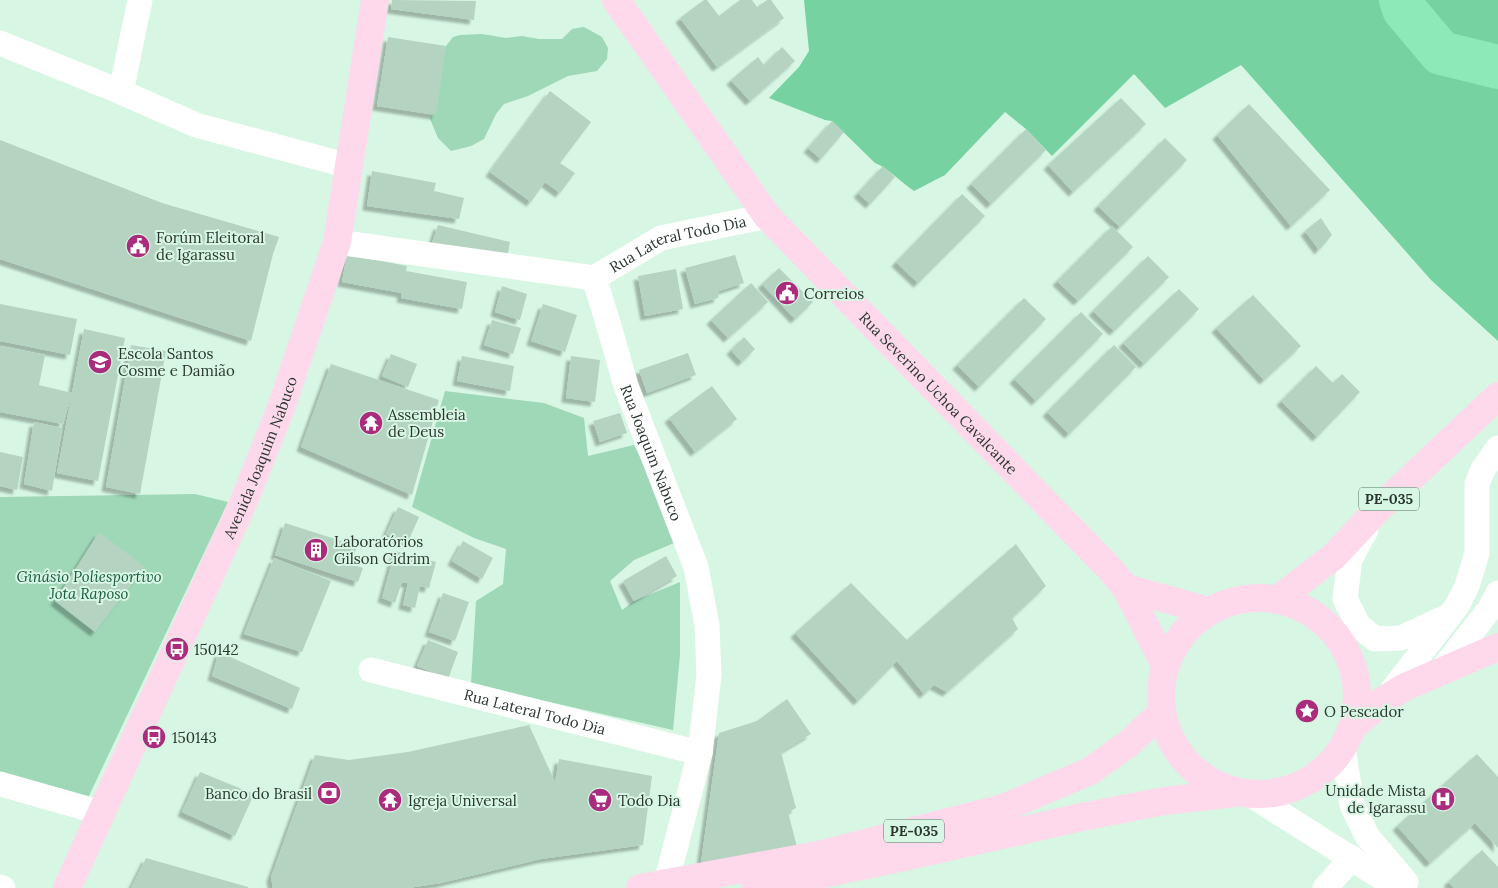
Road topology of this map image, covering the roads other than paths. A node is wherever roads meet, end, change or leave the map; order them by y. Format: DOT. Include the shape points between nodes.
graph roads {
  1 [pos="140,0"];
  2 [pos="375,0"];
  3 [pos="616,0"];
  4 [pos="0,43"];
  5 [pos="121,92"];
  6 [pos="349,166"];
  7 [pos="767,216"];
  8 [pos="337,242"];
  9 [pos="594,278"];
  10 [pos="1498,396"];
  11 [pos="1498,448"];
  12 [pos="1377,510"];
  13 [pos="1126,588"];
  14 [pos="1498,593"];
  15 [pos="1278,600"];
  16 [pos="1209,611"];
  17 [pos="1450,616"];
  18 [pos="1498,647"];
  19 [pos="1165,665"];
  20 [pos="370,670"];
  21 [pos="1441,671"];
  22 [pos="1385,699"];
  23 [pos="1162,712"];
  24 [pos="1348,738"];
  25 [pos="700,753"];
  26 [pos="0,784"];
  27 [pos="1246,794"];
  28 [pos="102,813"];
  29 [pos="1352,858"];
  30 [pos="653,885"];
  31 [pos="67,888"];
  32 [pos="755,888"];
  33 [pos="1325,888"];
  34 [pos="1398,888"];
  35 [pos="1410,888"];
  1 -- 5 [label="street"];
  2 -- 6 [label="main road, Avenida Joaquim Nabuco"];
  3 -- 7 [label="main road, Rua Severino Uchoa Cavalcante"];
  4 -- 5 [label="street"];
  5 -- 6 [label="street" via="196,125"];
  6 -- 8 [label="main road, Avenida Joaquim Nabuco"];
  7 -- 9 [label="street, Rua Lateral Todo Dia" via="661,238"];
  7 -- 13 [label="main road, Rua Severino Uchoa Cavalcante"];
  8 -- 9 [label="street"];
  8 -- 28 [label="main road, Avenida Joaquim Nabuco" via="281,408 244,501"];
  9 -- 25 [label="street, Rua Joaquim Nabuco" via="626,386 696,567 707,625 709,675"];
  10 -- 12 [label="main road, PE-035"];
  11 -- 17 [label="street" via="1477,484 1477,553 1467,586"];
  12 -- 15 [label="main road, PE-035" via="1334,556"];
  12 -- 17 [label="street" via="1350,559 1345,599 1359,626 1376,639 1401,638"];
  13 -- 16 [label="main road"];
  13 -- 19 [label="main road, Rua Severino Uchoa Cavalcante"];
  14 -- 21 [label="street" via="1489,610"];
  15 -- 16 [label="main road, PE-035" via="1254,598 1231,602"];
  15 -- 24 [label="main road, PE-035" via="1300,607 1321,620 1337,636 1349,657 1356,680 1357,704"];
  16 -- 19 [label="main road, PE-035" via="1190,625 1175,644"];
  17 -- 22 [label="street"];
  18 -- 21 [label="main road, PE-035"];
  19 -- 23 [label="main road, PE-035" via="1160,689"];
  20 -- 25 [label="street, Rua Lateral Todo Dia"];
  21 -- 22 [label="main road, PE-035"];
  22 -- 24 [label="main road, PE-035"];
  23 -- 27 [label="main road, PE-035" via="1168,735 1197,772 1218,785"];
  23 -- 30 [label="main road, PE-035" via="1128,744 1090,771 1003,808 818,855"];
  24 -- 27 [label="main road, PE-035" via="1328,767 1309,781 1287,791"];
  24 -- 35 [label="street" via="1352,805 1367,836"];
  25 -- 30 [label="street, Rua Joaquim Nabuco"];
  26 -- 28 [label="street"];
  27 -- 29 [label="street"];
  27 -- 32 [label="main road, PE-035" via="1164,801 1082,816"];
  28 -- 31 [label="main road, Avenida Joaquim Nabuco"];
  29 -- 33 [label="street"];
  29 -- 34 [label="street"];
}
